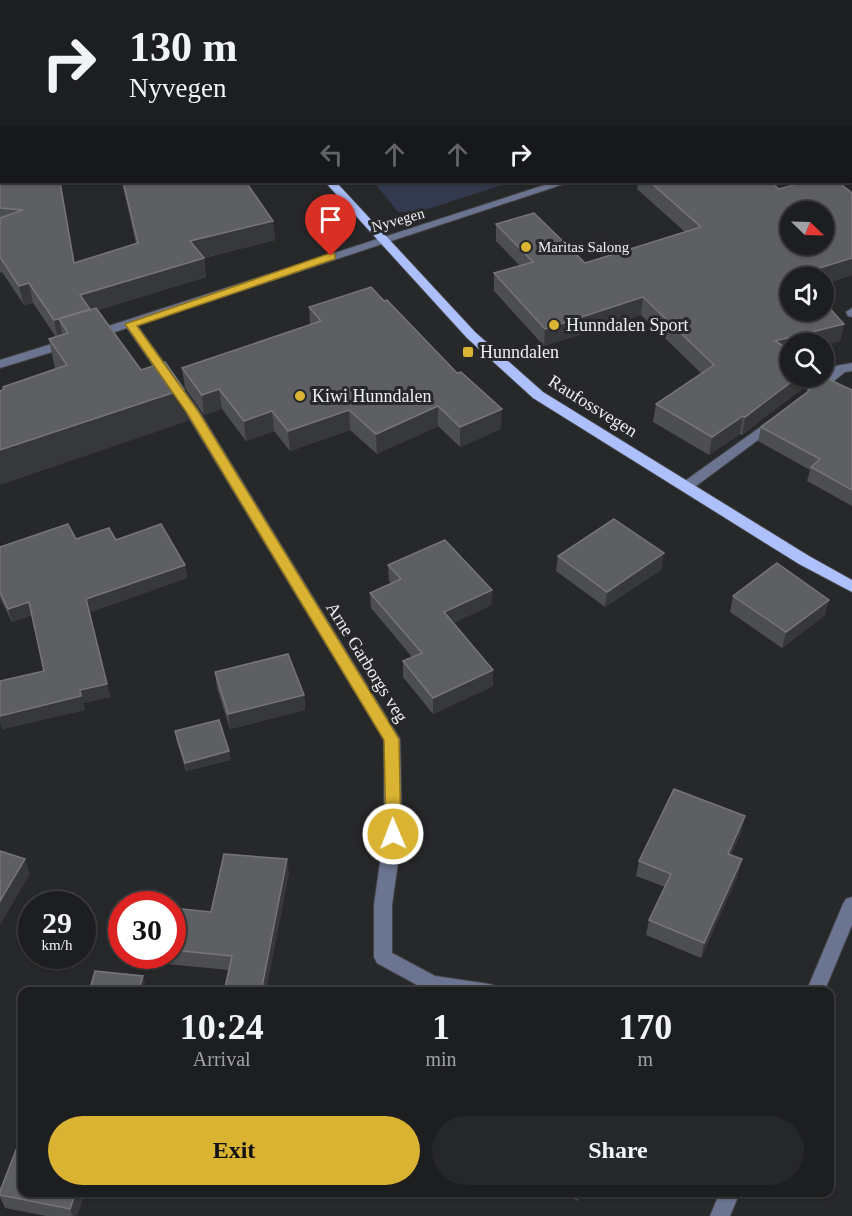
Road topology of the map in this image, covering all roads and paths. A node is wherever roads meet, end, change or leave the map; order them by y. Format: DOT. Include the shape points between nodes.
graph roads {
  1 [pos="331,183"];
  2 [pos="561,183"];
  3 [pos="382,240"];
  4 [pos="130,324"];
  5 [pos="0,364"];
  6 [pos="852,368"];
  7 [pos="805,398"];
  8 [pos="786,412"];
  9 [pos="687,486"];
  10 [pos="852,587"];
  11 [pos="852,904"];
  12 [pos="453,987"];
  13 [pos="817,987"];
  14 [pos="728,1197"];
  15 [pos="720,1216"];
  1 -- 3 [label="main road, Raufossvegen"];
  2 -- 3 [label="street, Nyvegen"];
  3 -- 4 [label="street, Nyvegen"];
  3 -- 9 [label="main road, Raufossvegen" via="471,335 538,395"];
  4 -- 5 [label="street, Nyvegen"];
  4 -- 12 [label="street, Arne Garborgs veg" via="192,411 392,739 393,834 383,905 383,957 432,984"];
  6 -- 7 [label="street" via="842,369"];
  8 -- 9 [label="street"];
  9 -- 10 [label="main road, Raufossvegen"];
  11 -- 13 [label="street"];
  14 -- 15 [label="street"];
}
